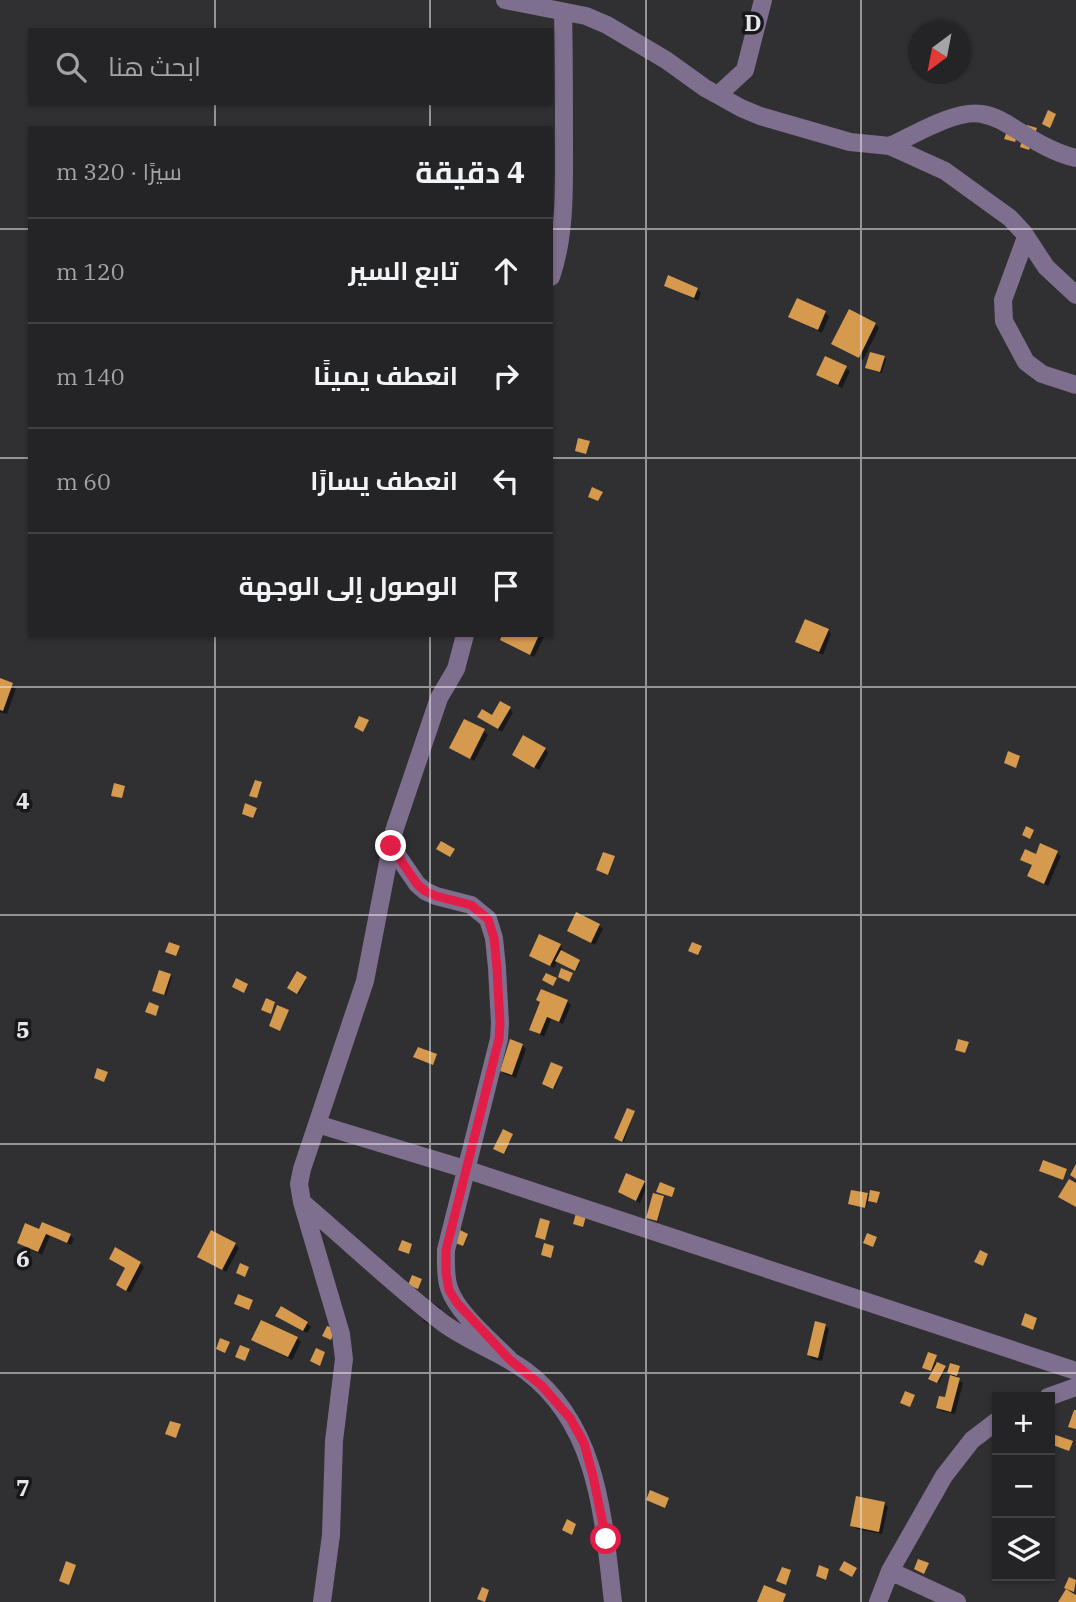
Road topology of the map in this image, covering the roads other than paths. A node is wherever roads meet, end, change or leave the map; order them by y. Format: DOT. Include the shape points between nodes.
graph roads {
  1 [pos="505,0"];
  2 [pos="763,0"];
  3 [pos="568,6"];
  4 [pos="718,95"];
  5 [pos="890,146"];
  6 [pos="1076,158"];
  7 [pos="1026,237"];
  8 [pos="553,271"];
  9 [pos="1076,295"];
  10 [pos="1076,385"];
  11 [pos="464,637"];
  12 [pos="391,846"];
  13 [pos="317,1124"];
  14 [pos="465,1169"];
  15 [pos="302,1202"];
  16 [pos="510,1360"];
  17 [pos="1076,1371"];
  18 [pos="1076,1387"];
  19 [pos="1055,1394"];
  20 [pos="992,1425"];
  21 [pos="890,1571"];
  22 [pos="322,1602"];
  23 [pos="613,1602"];
  24 [pos="878,1602"];
  25 [pos="957,1602"];
  1 -- 3 [label="street"];
  2 -- 4 [label="street" via="745,70"];
  3 -- 4 [label="street"];
  3 -- 8 [label="street" via="561,234"];
  4 -- 5 [label="street" via="760,116 850,142"];
  5 -- 6 [label="street" via="968,113 1003,121"];
  5 -- 7 [label="street" via="944,171 981,195"];
  7 -- 9 [label="street" via="1046,267"];
  7 -- 10 [label="street" via="1003,300 1004,321 1026,362 1042,374"];
  11 -- 12 [label="street" via="456,669 439,698"];
  12 -- 13 [label="street" via="365,981"];
  12 -- 14 [label="street" via="417,884 436,896 471,905 488,919 494,938 499,1039"];
  13 -- 14 [label="street"];
  13 -- 15 [label="street" via="299,1184"];
  14 -- 16 [label="street" via="446,1250 449,1290"];
  14 -- 17 [label="street"];
  15 -- 16 [label="street" via="444,1324"];
  15 -- 22 [label="street" via="341,1334 344,1359"];
  16 -- 23 [label="street" via="557,1401 584,1443 606,1539"];
  18 -- 19 [label="street"];
  20 -- 21 [label="street" via="962,1450"];
  21 -- 24 [label="street"];
  21 -- 25 [label="street"];
}
